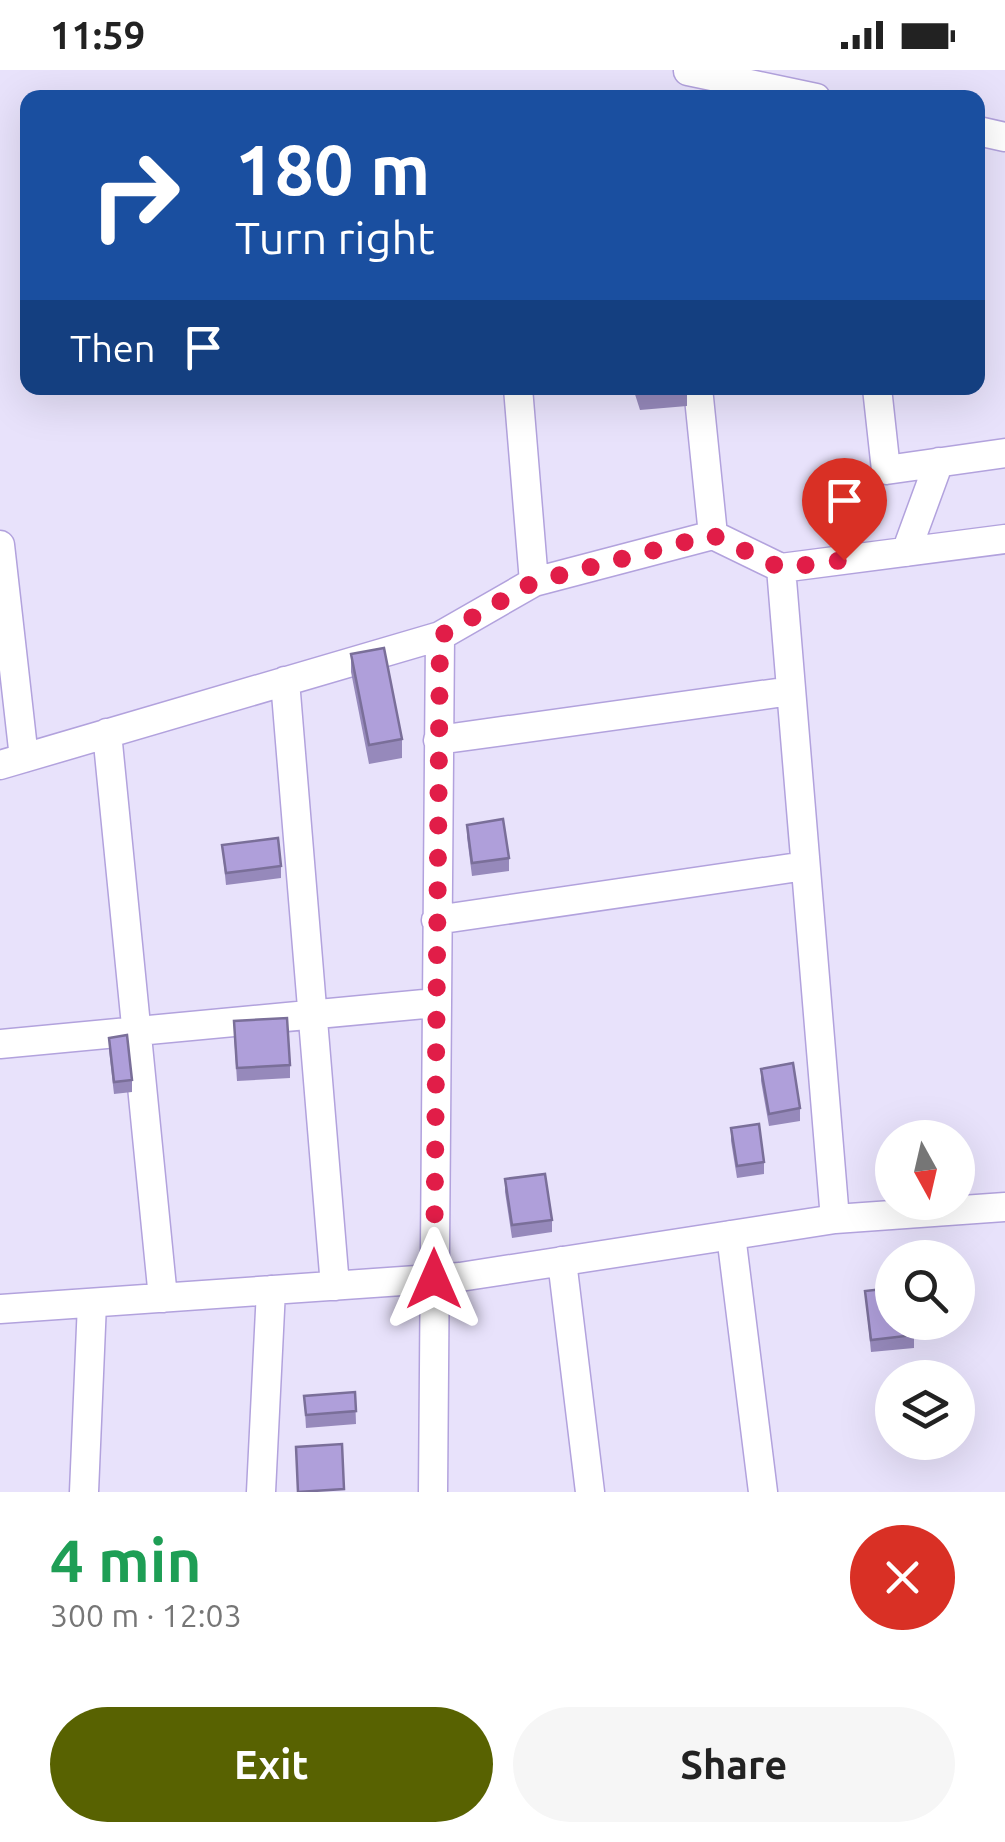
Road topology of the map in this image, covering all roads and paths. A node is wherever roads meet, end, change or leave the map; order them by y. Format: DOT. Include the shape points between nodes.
graph roads {
  1 [pos="688,71"];
  2 [pos="778,90"];
  3 [pos="519,395"];
  4 [pos="699,395"];
  5 [pos="877,395"];
  6 [pos="1005,453"];
  7 [pos="940,462"];
  8 [pos="712,535"];
  9 [pos="1005,539"];
  10 [pos="0,546"];
  11 [pos="906,552"];
  12 [pos="781,568"];
  13 [pos="534,582"];
  14 [pos="440,636"];
  15 [pos="286,681"];
  16 [pos="791,691"];
  17 [pos="107,733"];
  18 [pos="438,740"];
  19 [pos="12,761"];
  20 [pos="806,866"];
  21 [pos="436,920"];
  22 [pos="434,1003"];
  23 [pos="313,1015"];
  24 [pos="137,1032"];
  25 [pos="0,1044"];
  26 [pos="1005,1207"];
  27 [pos="835,1219"];
  28 [pos="732,1236"];
  29 [pos="562,1261"];
  30 [pos="434,1279"];
  31 [pos="336,1286"];
  32 [pos="271,1290"];
  33 [pos="163,1298"];
  34 [pos="92,1303"];
  35 [pos="0,1309"];
  36 [pos="84,1492"];
  37 [pos="262,1492"];
  38 [pos="432,1492"];
  39 [pos="590,1492"];
  40 [pos="763,1492"];
  1 -- 2 [label="street"];
  3 -- 13 [label="street"];
  4 -- 8 [label="street"];
  5 -- 7 [label="street" via="886,470"];
  6 -- 7 [label="street"];
  7 -- 11 [label="street"];
  8 -- 12 [label="street"];
  8 -- 13 [label="street"];
  9 -- 11 [label="street"];
  10 -- 19 [label="street"];
  11 -- 12 [label="street"];
  12 -- 16 [label="street"];
  13 -- 14 [label="street"];
  14 -- 15 [label="street"];
  14 -- 18 [label="street"];
  15 -- 17 [label="street"];
  15 -- 23 [label="street"];
  16 -- 18 [label="street"];
  16 -- 20 [label="street"];
  17 -- 19 [label="street"];
  17 -- 24 [label="street"];
  18 -- 21 [label="street"];
  20 -- 21 [label="street"];
  20 -- 27 [label="street"];
  21 -- 22 [label="street"];
  22 -- 23 [label="street"];
  22 -- 30 [label="street"];
  23 -- 24 [label="street"];
  23 -- 31 [label="street"];
  24 -- 25 [label="street"];
  24 -- 33 [label="street"];
  26 -- 27 [label="street"];
  27 -- 28 [label="street"];
  28 -- 29 [label="street"];
  28 -- 40 [label="street"];
  29 -- 30 [label="street"];
  29 -- 39 [label="street"];
  30 -- 31 [label="street"];
  30 -- 38 [label="street"];
  31 -- 32 [label="street"];
  32 -- 33 [label="street"];
  32 -- 37 [label="street"];
  33 -- 34 [label="street"];
  34 -- 35 [label="street"];
  34 -- 36 [label="street"];
}
